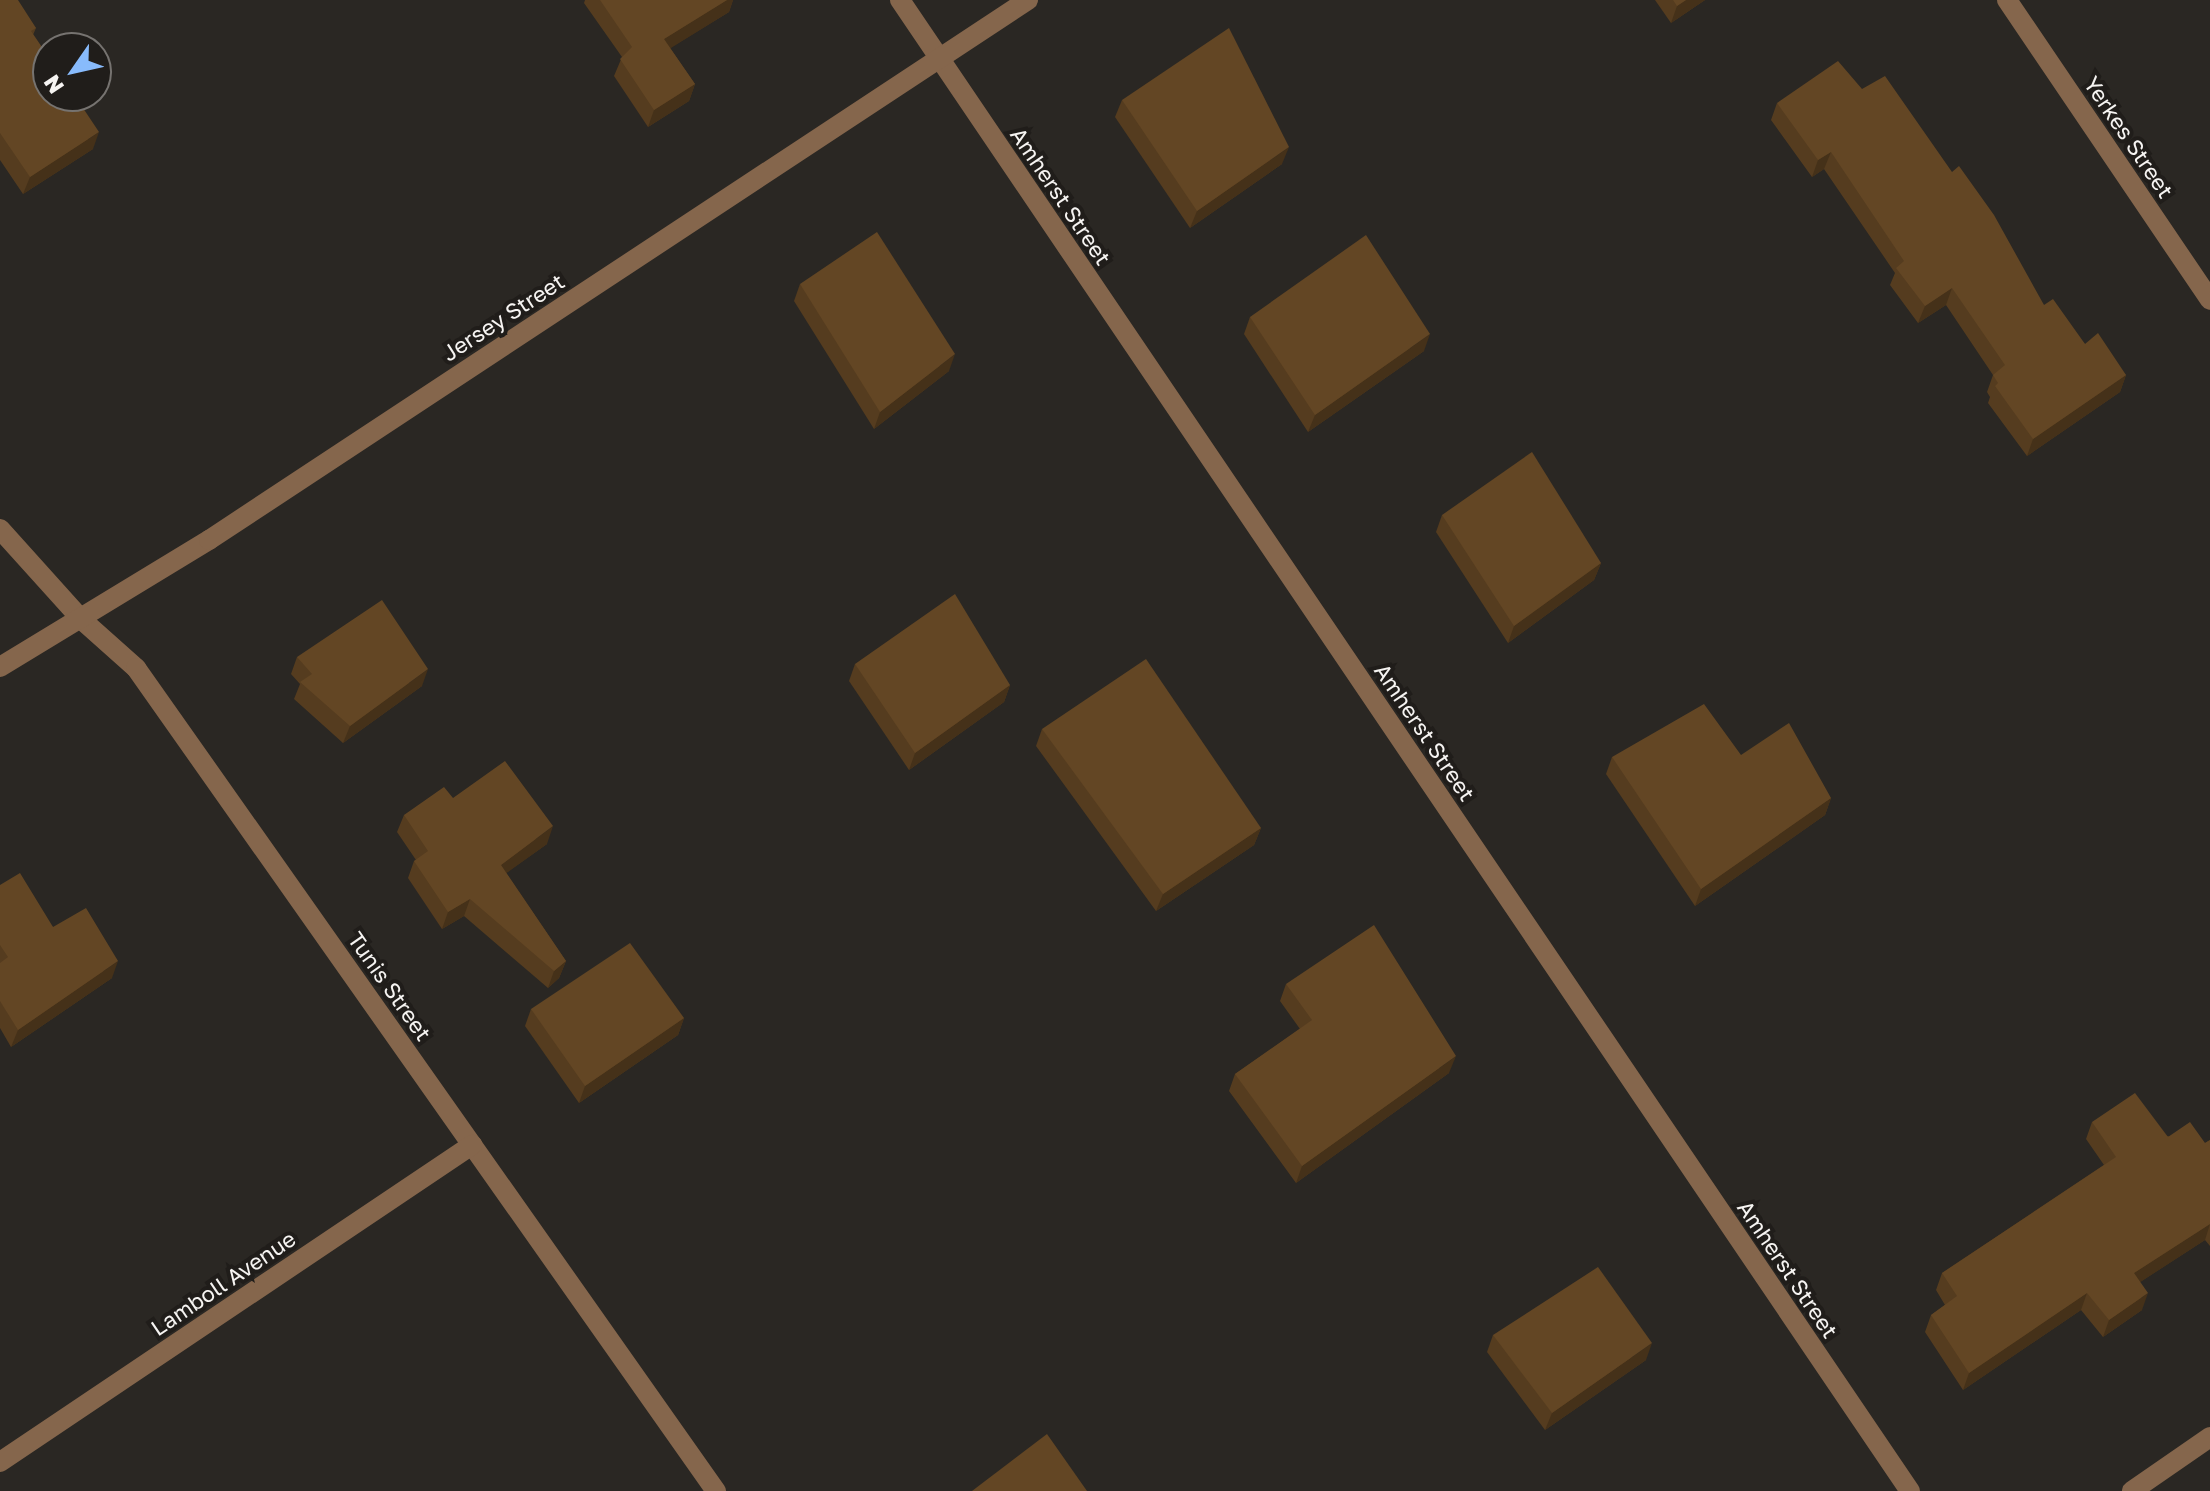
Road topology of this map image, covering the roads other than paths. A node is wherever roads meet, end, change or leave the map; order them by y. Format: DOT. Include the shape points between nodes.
graph roads {
  1 [pos="900,0"];
  2 [pos="1028,0"];
  3 [pos="2007,0"];
  4 [pos="939,58"];
  5 [pos="2210,300"];
  6 [pos="0,529"];
  7 [pos="81,619"];
  8 [pos="0,667"];
  9 [pos="472,1145"];
  10 [pos="2210,1437"];
  11 [pos="0,1462"];
  12 [pos="716,1491"];
  13 [pos="1910,1491"];
  14 [pos="2132,1491"];
  1 -- 4 [label="street, Amherst Street"];
  2 -- 4 [label="street, Jersey Street"];
  3 -- 5 [label="street, Yerkes Street"];
  4 -- 7 [label="street, Jersey Street"];
  4 -- 13 [label="street, Amherst Street"];
  6 -- 7 [label="street, Tunis Street"];
  7 -- 8 [label="street, Jersey Street"];
  7 -- 9 [label="street, Tunis Street" via="136,668"];
  9 -- 11 [label="street, Lamboll Avenue"];
  9 -- 12 [label="street, Tunis Street"];
  10 -- 14 [label="street"];
}
